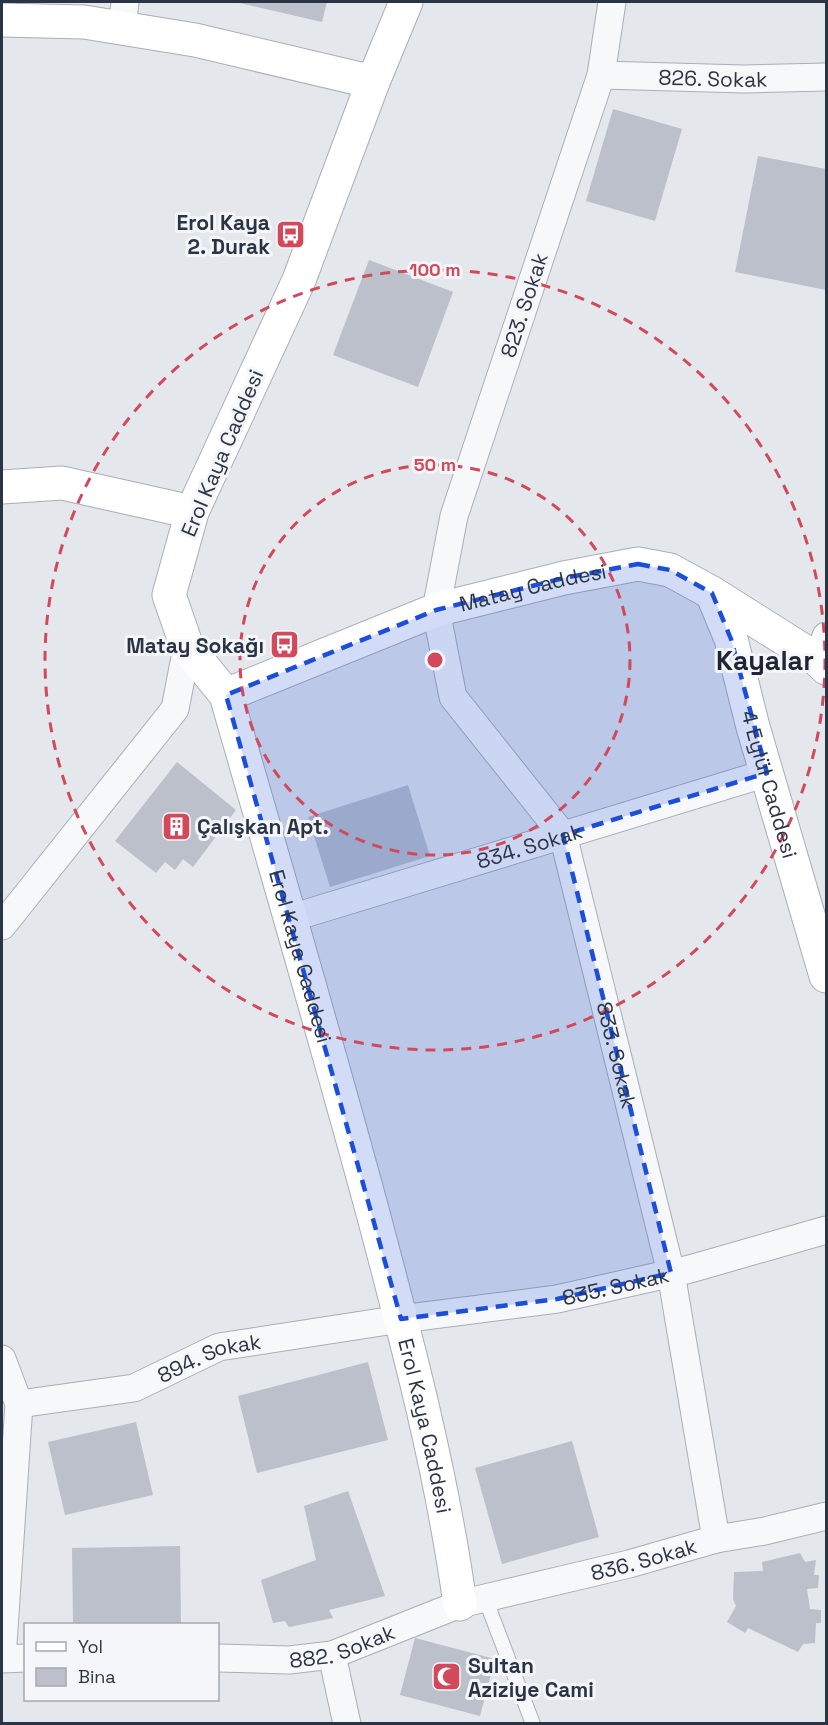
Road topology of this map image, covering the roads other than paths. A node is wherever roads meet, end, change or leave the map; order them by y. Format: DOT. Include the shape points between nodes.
graph roads {
  1 [pos="406,2"];
  2 [pos="612,2"];
  3 [pos="123,15"];
  4 [pos="2,20"];
  5 [pos="601,75"];
  6 [pos="826,77"];
  7 [pos="373,82"];
  8 [pos="2,487"];
  9 [pos="192,512"];
  10 [pos="712,593"];
  11 [pos="436,610"];
  12 [pos="187,648"];
  13 [pos="824,655"];
  14 [pos="226,695"];
  15 [pos="767,773"];
  16 [pos="563,835"];
  17 [pos="291,918"];
  18 [pos="2,926"];
  19 [pos="826,976"];
  20 [pos="826,1230"];
  21 [pos="671,1273"];
  22 [pos="401,1319"];
  23 [pos="2,1359"];
  24 [pos="19,1404"];
  25 [pos="826,1516"];
  26 [pos="716,1539"];
  27 [pos="472,1601"];
  28 [pos="332,1655"];
  29 [pos="24,1658"];
  30 [pos="219,1658"];
  31 [pos="2,1659"];
  32 [pos="347,1724"];
  33 [pos="532,1724"];
  1 -- 7 [label="street, Erol Kaya Caddesi"];
  2 -- 5 [label="street, 823. Sokak"];
  3 -- 4 [label="street" via="84,22"];
  3 -- 7 [label="street" via="195,40"];
  5 -- 6 [label="street, 826. Sokak" via="744,80"];
  5 -- 11 [label="street, 823. Sokak" via="454,516"];
  7 -- 9 [label="street, Erol Kaya Caddesi" via="299,280"];
  8 -- 9 [label="street" via="62,483"];
  9 -- 12 [label="street, Erol Kaya Caddesi" via="169,595"];
  10 -- 11 [label="street, Matay Caddesi" via="670,570 638,564"];
  10 -- 13 [label="street, Matay Caddesi"];
  10 -- 15 [label="street, 4 Eylül Caddesi" via="731,639"];
  11 -- 14 [label="street, Matay Caddesi"];
  11 -- 16 [label="street, 833. Sokak" via="453,697"];
  12 -- 14 [label="street, Erol Kaya Caddesi"];
  12 -- 18 [label="street" via="175,709"];
  14 -- 17 [label="street, Erol Kaya Caddesi"];
  15 -- 16 [label="street, 834. Sokak"];
  15 -- 19 [label="street, 4 Eylül Caddesi"];
  16 -- 17 [label="street, 834. Sokak"];
  16 -- 21 [label="street, 833. Sokak"];
  17 -- 22 [label="street, Erol Kaya Caddesi"];
  20 -- 21 [label="street, 835. Sokak"];
  21 -- 22 [label="street, 835. Sokak" via="557,1299"];
  21 -- 26 [label="street, 833. Sokak"];
  22 -- 24 [label="street, 894. Sokak" via="219,1347 134,1388"];
  22 -- 27 [label="street, Erol Kaya Caddesi" via="453,1552"];
  23 -- 24 [label="street"];
  24 -- 31 [label="street"];
  25 -- 26 [label="street, 836. Sokak"];
  26 -- 27 [label="street, 836. Sokak"];
  27 -- 28 [label="street, 882. Sokak"];
  27 -- 33 [label="lane"];
  28 -- 30 [label="street, 882. Sokak" via="289,1660"];
  28 -- 32 [label="street"];
  29 -- 31 [label="street"];
}
